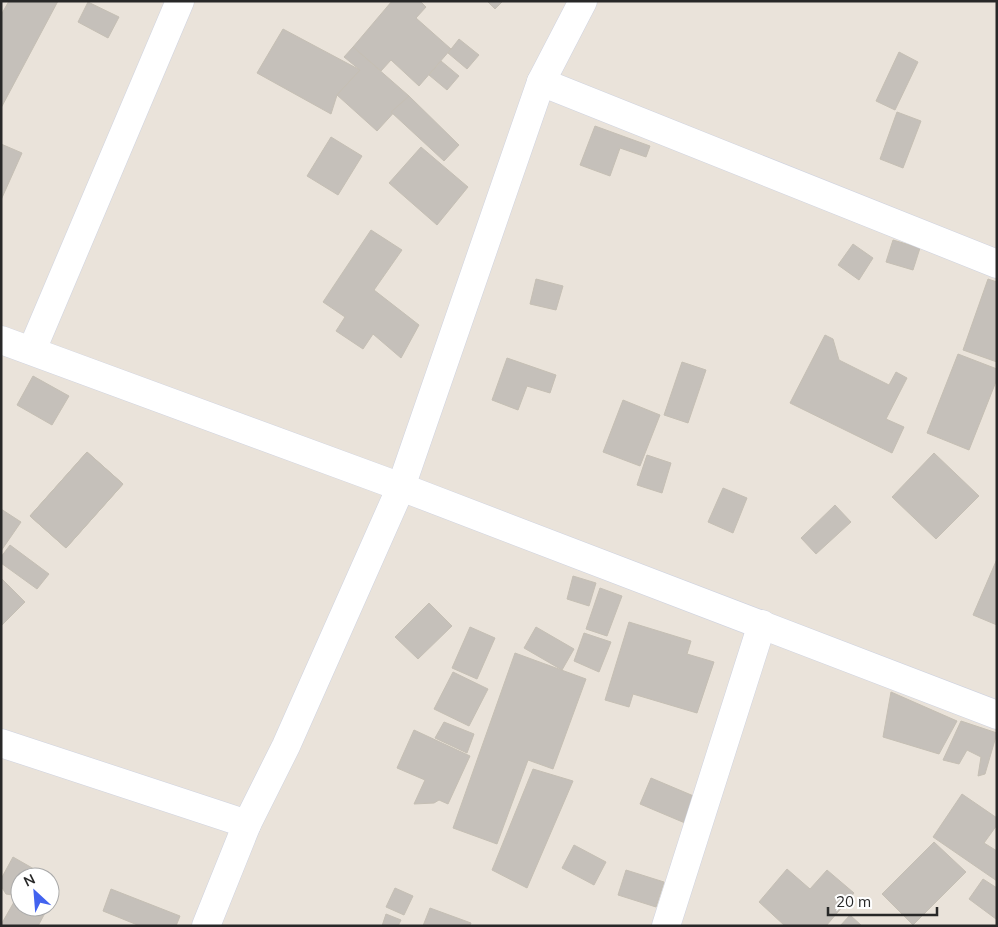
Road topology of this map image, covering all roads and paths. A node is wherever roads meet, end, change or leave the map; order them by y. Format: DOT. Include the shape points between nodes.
graph roads {
  1 [pos="180,1"];
  2 [pos="584,1"];
  3 [pos="541,82"];
  4 [pos="997,264"];
  5 [pos="1,340"];
  6 [pos="32,350"];
  7 [pos="401,487"];
  8 [pos="762,624"];
  9 [pos="997,715"];
  10 [pos="1,743"];
  11 [pos="247,824"];
  12 [pos="206,926"];
  13 [pos="666,926"];
  1 -- 6 [label="street"];
  2 -- 3 [label="street"];
  3 -- 4 [label="street"];
  3 -- 7 [label="street"];
  5 -- 6 [label="street"];
  6 -- 7 [label="street"];
  7 -- 8 [label="street"];
  7 -- 11 [label="street" via="286,746"];
  8 -- 9 [label="street"];
  8 -- 13 [label="street"];
  10 -- 11 [label="street"];
  11 -- 12 [label="street"];
}
